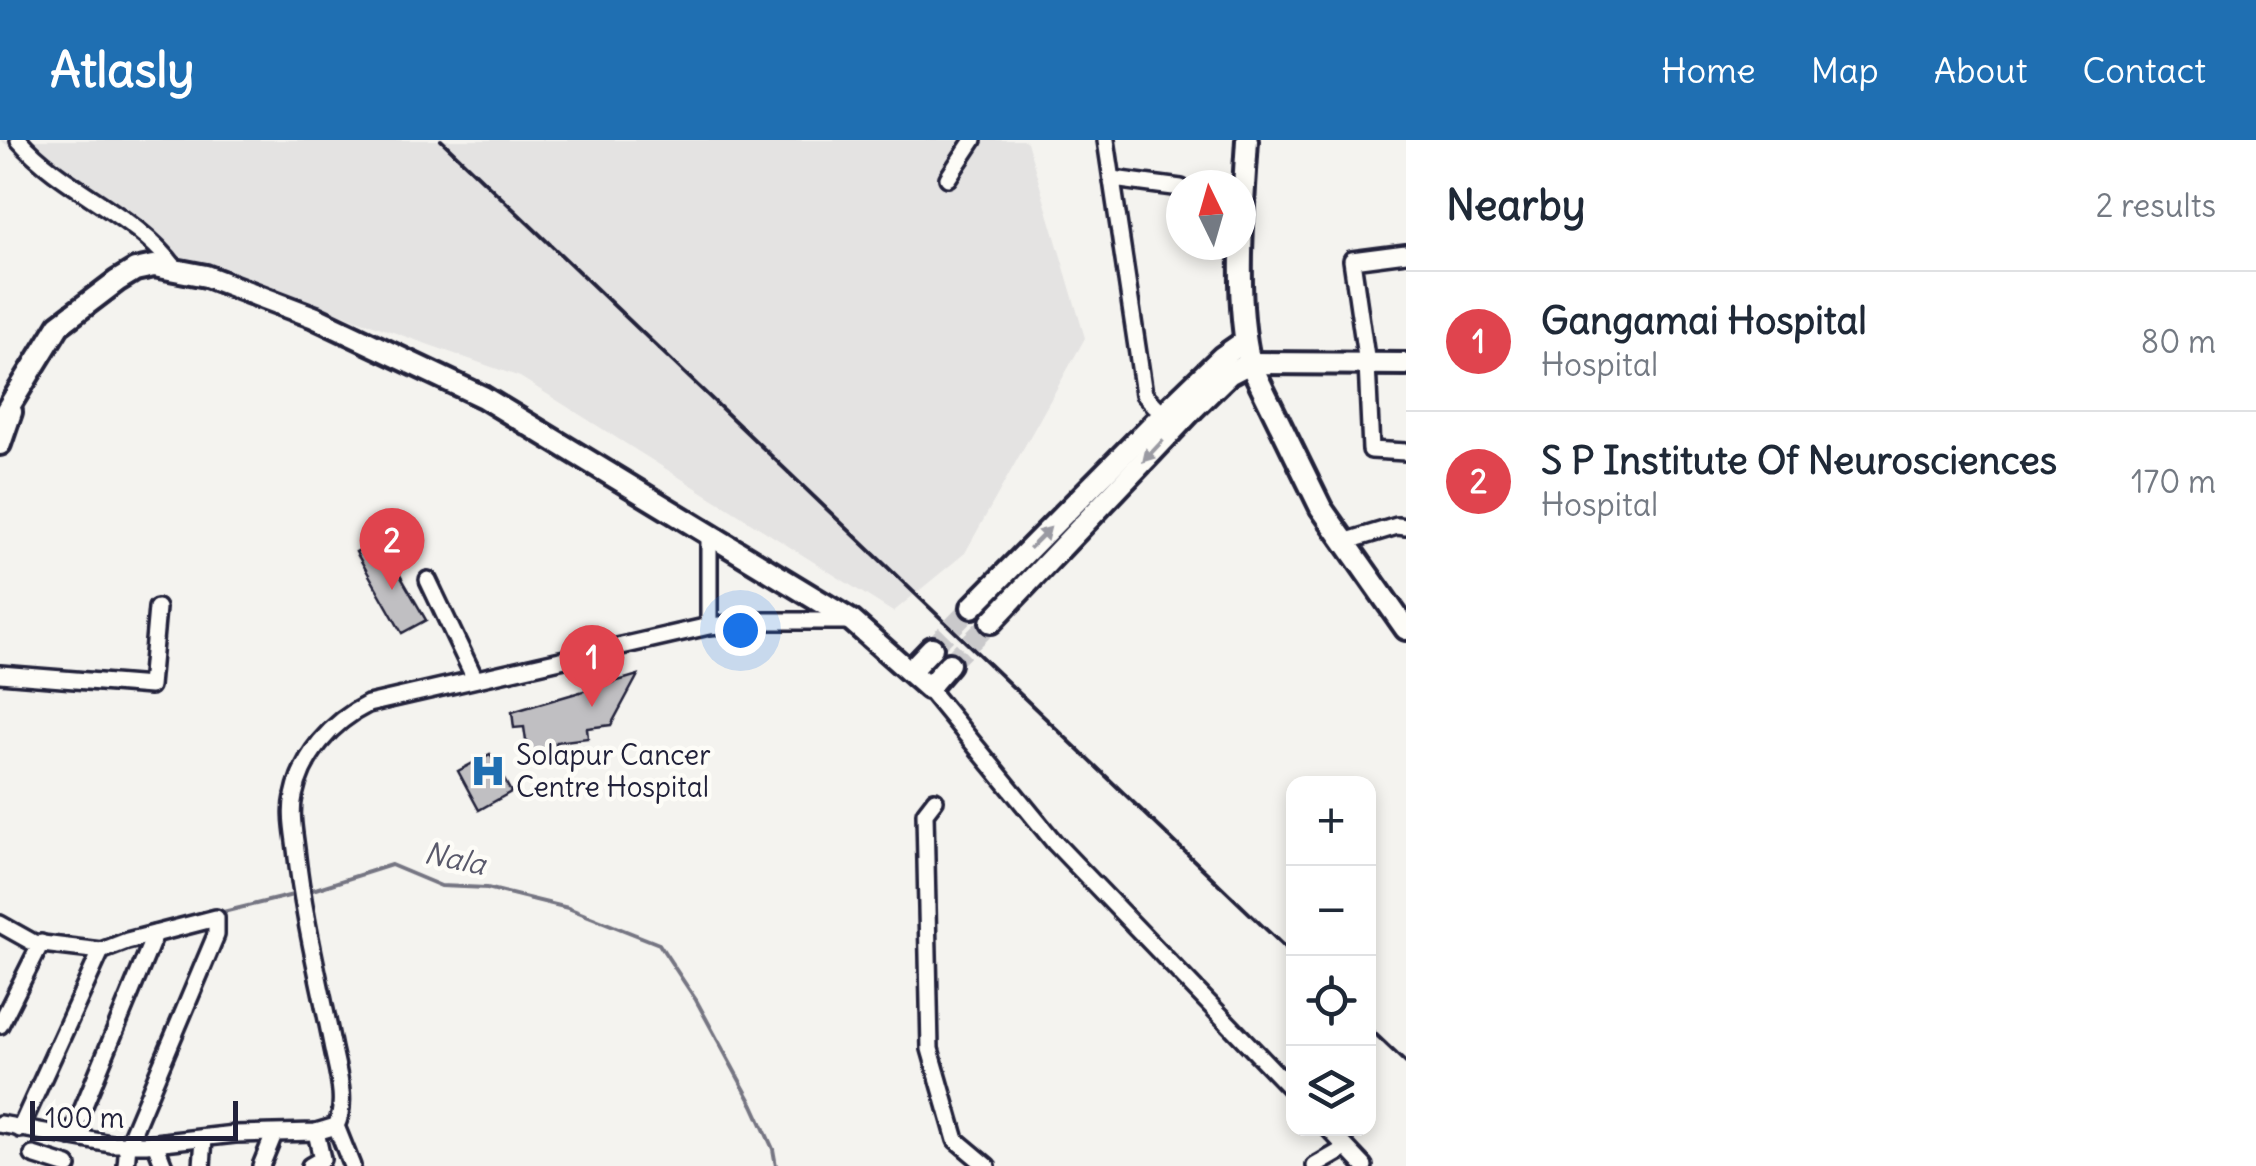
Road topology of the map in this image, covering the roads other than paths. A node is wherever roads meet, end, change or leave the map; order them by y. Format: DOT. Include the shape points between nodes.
graph roads {
  1 [pos="19,140"];
  2 [pos="973,140"];
  3 [pos="1106,140"];
  4 [pos="1247,140"];
  5 [pos="1245,170"];
  6 [pos="948,178"];
  7 [pos="1113,178"];
  8 [pos="1166,186"];
  9 [pos="1406,254"];
  10 [pos="1243,260"];
  11 [pos="175,268"];
  12 [pos="1244,340"];
  13 [pos="1250,362"];
  14 [pos="1368,364"];
  15 [pos="1406,364"];
  16 [pos="4,408"];
  17 [pos="1163,414"];
  18 [pos="0,444"];
  19 [pos="1406,452"];
  20 [pos="1406,527"];
  21 [pos="709,532"];
  22 [pos="1344,542"];
  23 [pos="428,580"];
  24 [pos="972,607"];
  25 [pos="156,608"];
  26 [pos="852,621"];
  27 [pos="992,622"];
  28 [pos="708,626"];
  29 [pos="1406,629"];
  30 [pos="932,648"];
  31 [pos="950,664"];
  32 [pos="910,671"];
  33 [pos="0,674"];
  34 [pos="475,679"];
  35 [pos="928,688"];
  36 [pos="934,800"];
  37 [pos="0,924"];
  38 [pos="155,934"];
  39 [pos="41,943"];
  40 [pos="102,950"];
  41 [pos="0,1025"];
  42 [pos="1286,1084"];
  43 [pos="0,1124"];
  44 [pos="336,1126"];
  45 [pos="28,1130"];
  46 [pos="316,1132"];
  47 [pos="274,1134"];
  48 [pos="1335,1136"];
  49 [pos="71,1137"];
  50 [pos="204,1138"];
  51 [pos="155,1143"];
  52 [pos="128,1144"];
  53 [pos="1346,1148"];
  54 [pos="34,1160"];
  55 [pos="68,1166"];
  56 [pos="126,1166"];
  57 [pos="164,1166"];
  58 [pos="202,1166"];
  59 [pos="262,1166"];
  60 [pos="310,1166"];
  61 [pos="352,1166"];
  62 [pos="987,1166"];
  63 [pos="1315,1166"];
  64 [pos="1364,1166"];
  1 -- 11 [label="street" via="45,167 152,241"];
  2 -- 6 [label="street"];
  3 -- 7 [label="street"];
  4 -- 5 [label="street"];
  7 -- 8 [label="street"];
  7 -- 17 [label="street" via="1144,394"];
  9 -- 14 [label="street" via="1352,260"];
  10 -- 12 [label="street"];
  11 -- 16 [label="street" via="135,270 70,316"];
  11 -- 21 [label="street" via="249,290 484,396"];
  12 -- 13 [label="street"];
  12 -- 17 [label="street"];
  13 -- 14 [label="street"];
  13 -- 22 [label="street"];
  13 -- 27 [label="street, one-way" via="1192,410"];
  14 -- 15 [label="street"];
  14 -- 19 [label="street" via="1371,450"];
  16 -- 18 [label="street"];
  24 -- 17 [label="street, one-way"];
  20 -- 22 [label="street"];
  21 -- 26 [label="street"];
  21 -- 28 [label="street"];
  22 -- 29 [label="street"];
  23 -- 34 [label="street"];
  25 -- 33 [label="street" via="150,686"];
  26 -- 28 [label="street"];
  26 -- 32 [label="street"];
  28 -- 34 [label="street"];
  30 -- 32 [label="street"];
  31 -- 35 [label="street"];
  32 -- 35 [label="street"];
  34 -- 44 [label="street" via="368,704 331,727 294,796 300,882 343,1112"];
  35 -- 42 [label="street" via="1056,843"];
  36 -- 62 [label="street" via="925,813 930,1049 956,1140"];
  37 -- 39 [label="street"];
  38 -- 40 [label="street"];
  38 -- 49 [label="street"];
  38 -- 52 [label="street" via="216,918 216,935"];
  39 -- 40 [label="street"];
  39 -- 41 [label="street"];
  40 -- 45 [label="street"];
  43 -- 45 [label="street"];
  44 -- 46 [label="street"];
  44 -- 61 [label="street"];
  45 -- 49 [label="street"];
  45 -- 54 [label="street"];
  46 -- 47 [label="street"];
  46 -- 60 [label="street" via="322,1160"];
  47 -- 50 [label="street"];
  47 -- 59 [label="street"];
  48 -- 53 [label="street"];
  49 -- 52 [label="street"];
  50 -- 51 [label="street"];
  50 -- 58 [label="street"];
  51 -- 52 [label="street"];
  51 -- 57 [label="street"];
  52 -- 56 [label="street"];
  53 -- 63 [label="street"];
  53 -- 64 [label="street"];
  54 -- 55 [label="street"];
}
